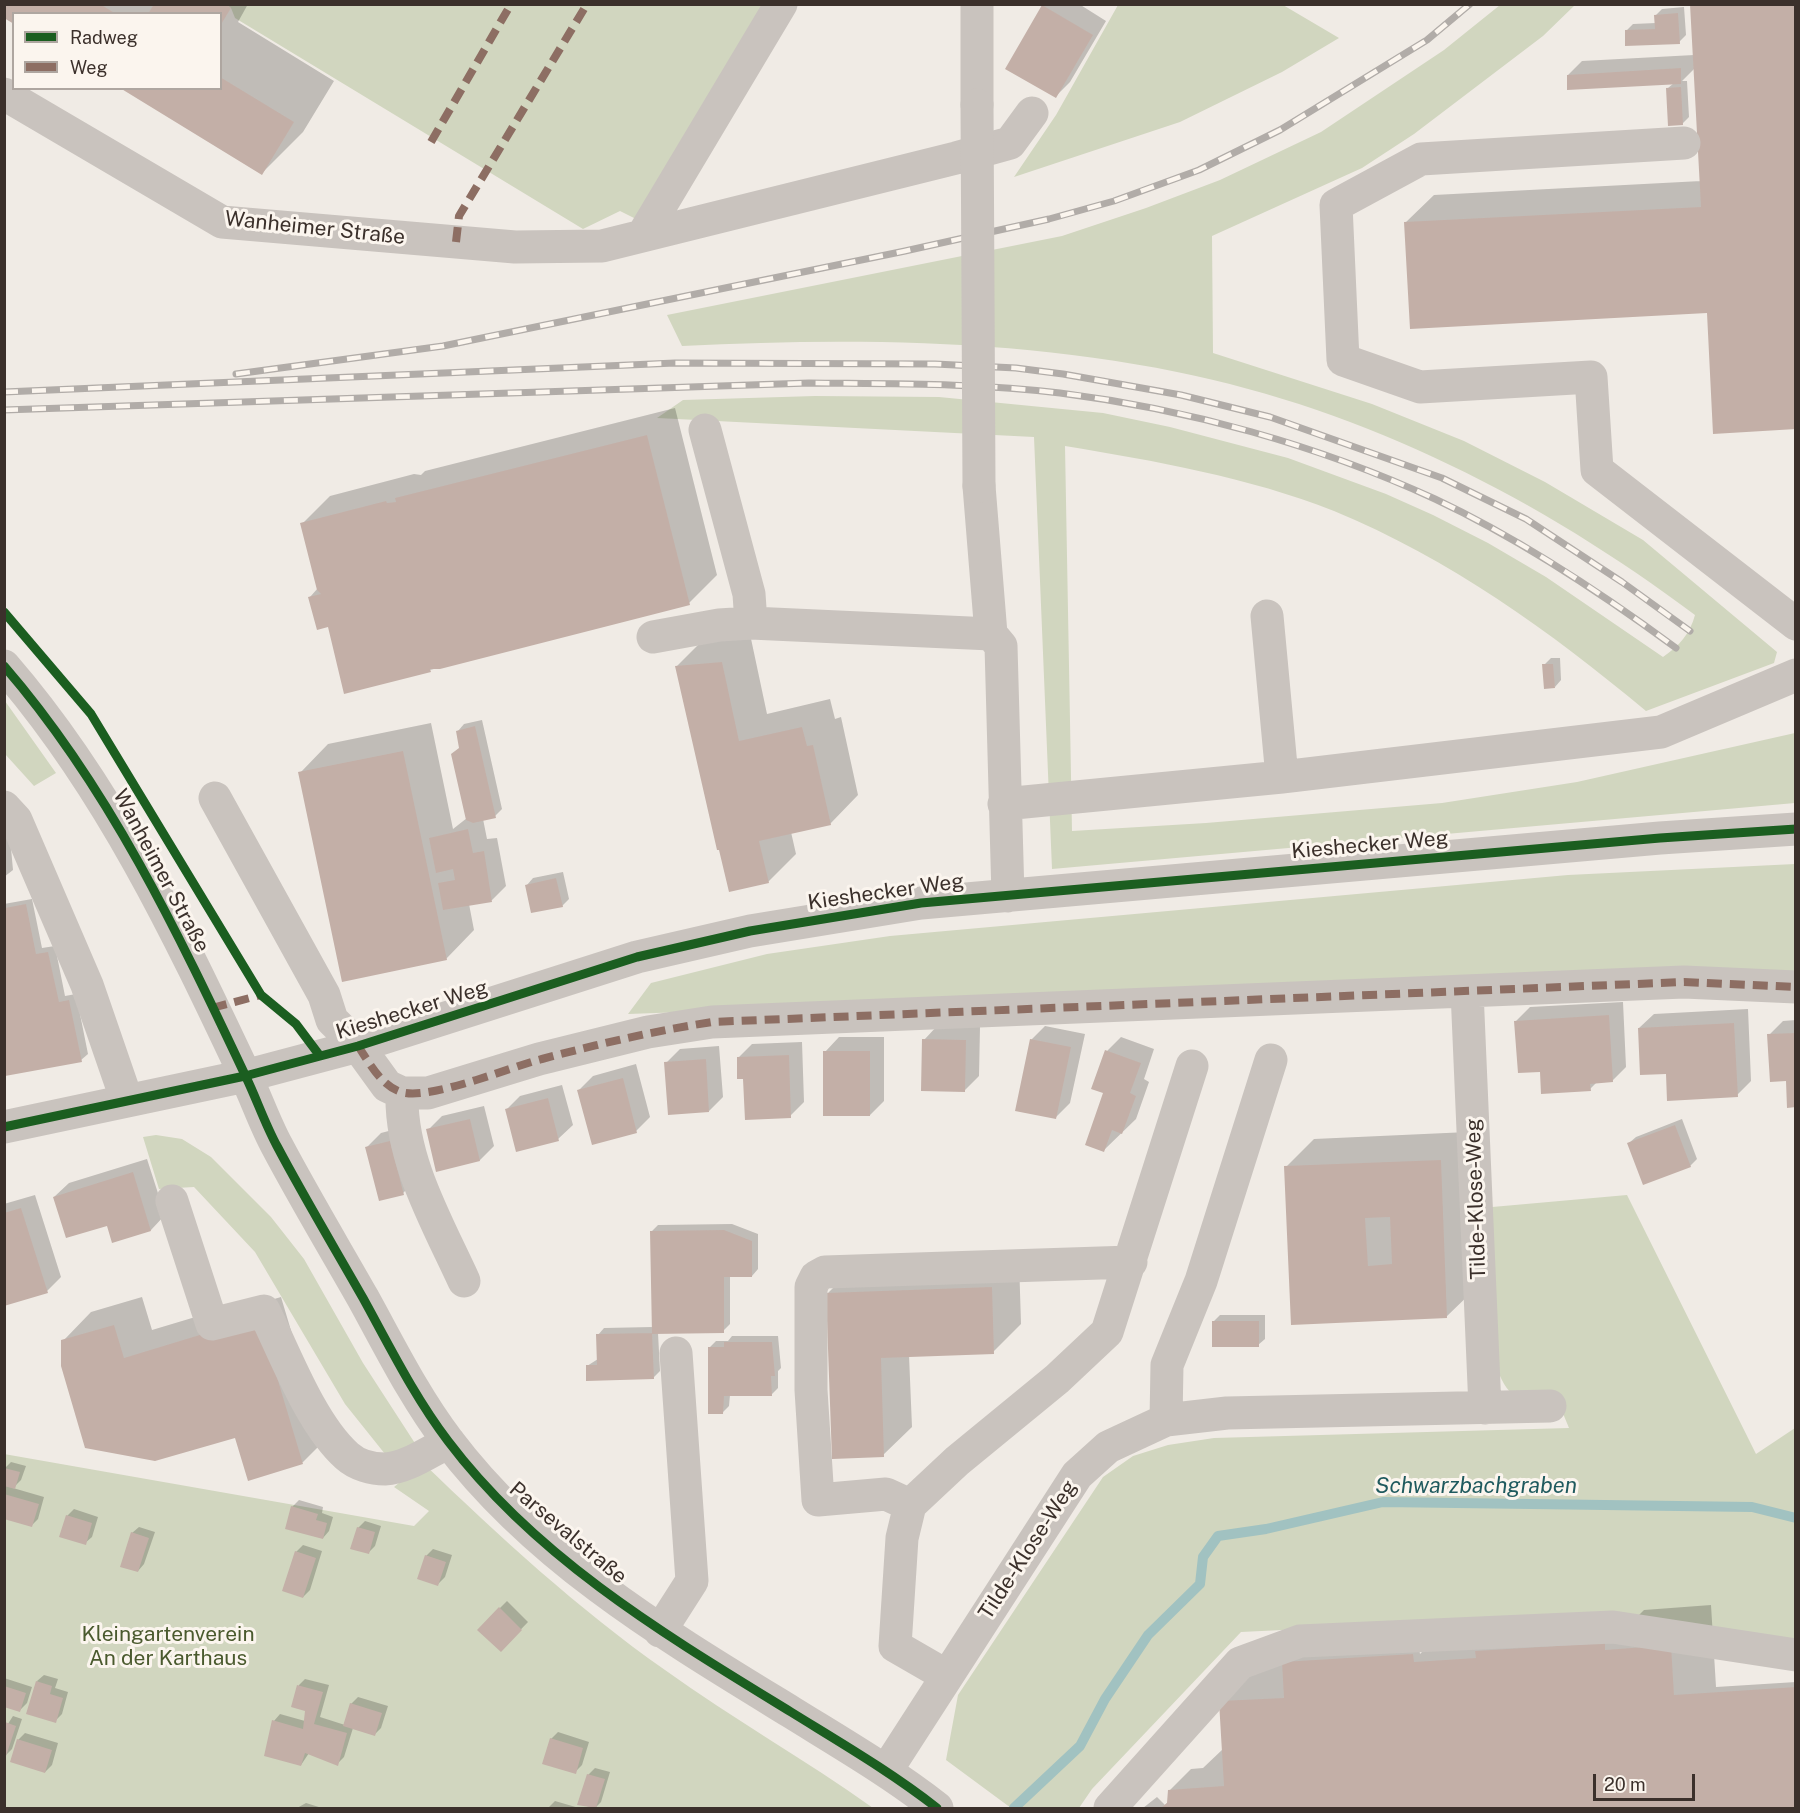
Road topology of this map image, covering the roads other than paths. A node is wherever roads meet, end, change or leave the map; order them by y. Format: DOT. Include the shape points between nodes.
graph roads {
  1 [pos="782,4"];
  2 [pos="977,4"];
  3 [pos="4,94"];
  4 [pos="1032,113"];
  5 [pos="1684,143"];
  6 [pos="643,235"];
  7 [pos="705,430"];
  8 [pos="1267,616"];
  9 [pos="752,623"];
  10 [pos="1796,624"];
  11 [pos="991,634"];
  12 [pos="653,637"];
  13 [pos="4,666"];
  14 [pos="1796,675"];
  15 [pos="1282,777"];
  16 [pos="215,798"];
  17 [pos="1004,804"];
  18 [pos="4,807"];
  19 [pos="1796,829"];
  20 [pos="1008,896"];
  21 [pos="1796,987"];
  22 [pos="1467,991"];
  23 [pos="358,1046"];
  24 [pos="1271,1060"];
  25 [pos="1192,1066"];
  26 [pos="245,1076"];
  27 [pos="402,1093"];
  28 [pos="127,1101"];
  29 [pos="4,1127"];
  30 [pos="172,1201"];
  31 [pos="1131,1262"];
  32 [pos="464,1281"];
  33 [pos="676,1353"];
  34 [pos="1550,1406"];
  35 [pos="1485,1407"];
  36 [pos="1166,1420"];
  37 [pos="449,1442"];
  38 [pos="910,1505"];
  39 [pos="660,1631"];
  40 [pos="1796,1655"];
  41 [pos="947,1676"];
  42 [pos="886,1771"];
  43 [pos="937,1809"];
  44 [pos="1110,1809"];
  1 -- 6 [label="street"];
  2 -- 11 [label="street, bridge" via="979,486"];
  3 -- 6 [label="street, Wanheimer Straße" via="222,222 515,247 602,246"];
  4 -- 6 [label="street, Wanheimer Straße" via="1010,144"];
  5 -- 10 [label="street" via="1421,159 1336,205 1343,360 1420,387 1591,377 1597,470"];
  7 -- 9 [label="street" via="749,594"];
  8 -- 15 [label="street"];
  9 -- 11 [label="street"];
  9 -- 12 [label="street"];
  11 -- 17 [label="street" via="1001,646"];
  13 -- 26 [label="street, Wanheimer Straße" via="29,694 100,793 137,857"];
  14 -- 15 [label="street" via="1661,732"];
  15 -- 17 [label="street"];
  16 -- 23 [label="street" via="324,995 332,1020"];
  17 -- 20 [label="street"];
  18 -- 28 [label="street" via="16,820 87,985"];
  19 -- 20 [label="street, Kieshecker Weg"];
  20 -- 23 [label="street, Kieshecker Weg" via="830,916 697,943 637,957"];
  21 -- 22 [label="street" via="1684,982"];
  22 -- 27 [label="street" via="712,1022 648,1032 560,1054 428,1093"];
  22 -- 35 [label="street, Tilde-Klose-Weg"];
  23 -- 26 [label="street, Kieshecker Weg"];
  23 -- 27 [label="street, Kieshecker Weg" via="387,1086"];
  24 -- 36 [label="street" via="1201,1281 1167,1365"];
  25 -- 31 [label="street"];
  26 -- 28 [label="street, Kieshecker Weg"];
  26 -- 37 [label="street, Parsevalstraße" via="276,1144 407,1382"];
  27 -- 32 [label="street" via="401,1120 422,1190"];
  28 -- 29 [label="street, Kieshecker Weg"];
  30 -- 37 [label="street" via="212,1324 264,1311 315,1415 346,1456 365,1467 387,1469"];
  31 -- 38 [label="street" via="1107,1332"];
  31 -- 38 [label="street" via="825,1272 816,1277 811,1287 811,1390 818,1500 886,1494"];
  33 -- 39 [label="street" via="692,1581"];
  34 -- 35 [label="street, Tilde-Klose-Weg"];
  35 -- 36 [label="street, Tilde-Klose-Weg" via="1227,1413"];
  36 -- 41 [label="street, Tilde-Klose-Weg" via="1108,1447 1077,1475"];
  37 -- 39 [label="street, Parsevalstraße" via="500,1502 550,1548"];
  38 -- 41 [label="street" via="902,1538 895,1646"];
  39 -- 42 [label="street, Parsevalstraße"];
  40 -- 44 [label="street" via="1613,1627 1300,1641 1240,1663"];
  41 -- 42 [label="street, Tilde-Klose-Weg"];
  42 -- 43 [label="street, Parsevalstraße"];
}
